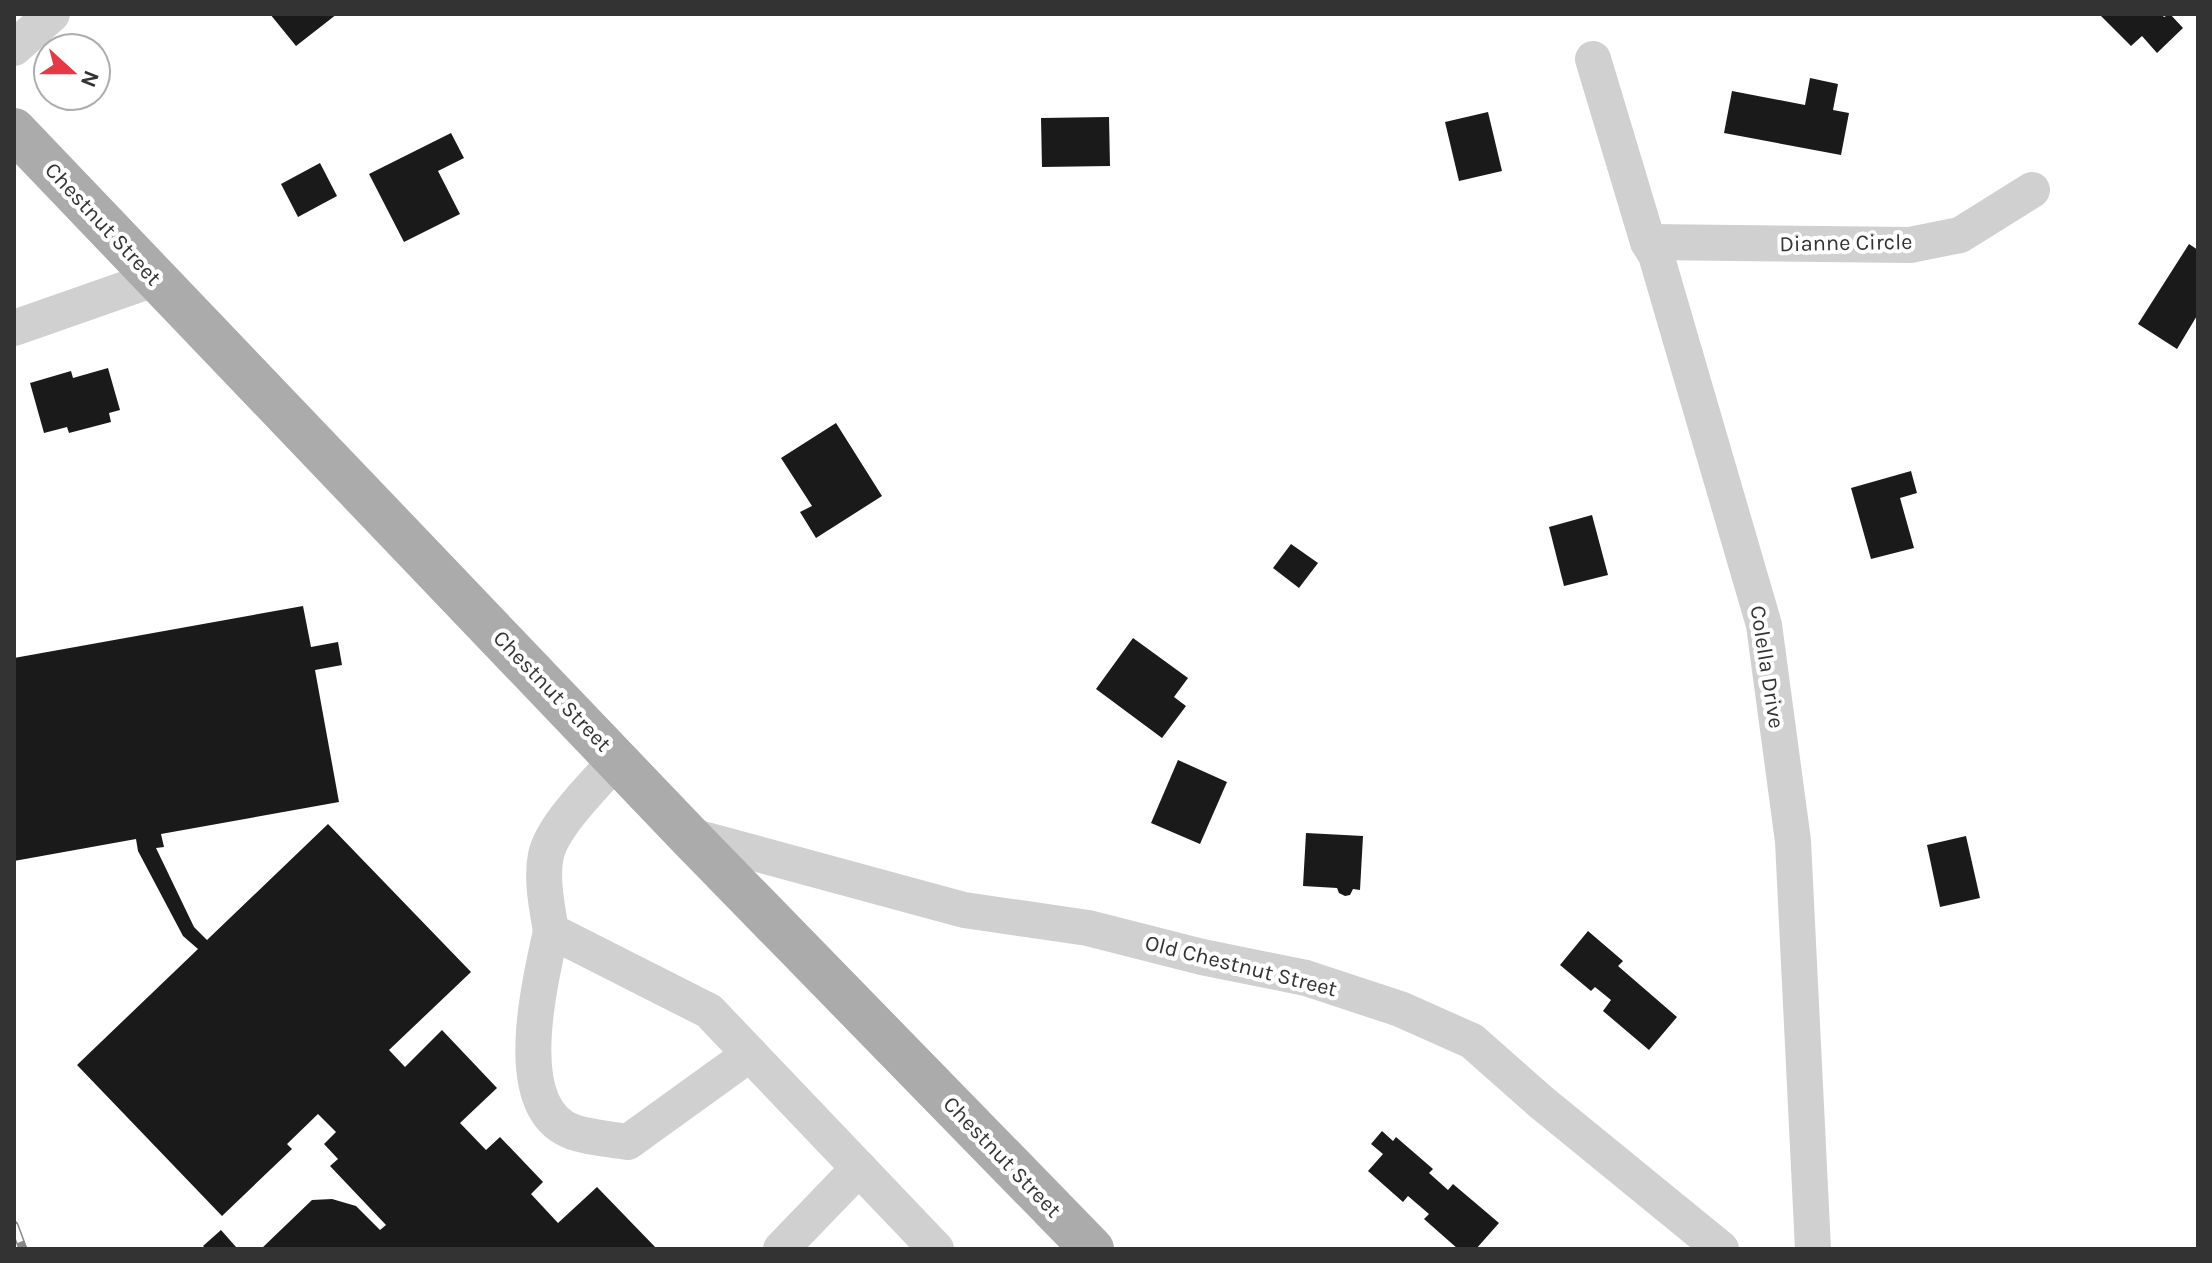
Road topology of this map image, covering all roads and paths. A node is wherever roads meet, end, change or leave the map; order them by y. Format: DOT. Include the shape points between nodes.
graph roads {
  1 [pos="52,14"];
  2 [pos="14,48"];
  3 [pos="1593,59"];
  4 [pos="14,130"];
  5 [pos="2032,190"];
  6 [pos="1648,242"];
  7 [pos="154,279"];
  8 [pos="14,328"];
  9 [pos="617,759"];
  10 [pos="688,835"];
  11 [pos="551,931"];
  12 [pos="750,1054"];
  13 [pos="859,1168"];
  14 [pos="934,1248"];
  15 [pos="781,1249"];
  16 [pos="1092,1249"];
  17 [pos="1721,1249"];
  18 [pos="1813,1249"];
  1 -- 2 [label="street"];
  3 -- 6 [label="street, Colella Drive"];
  4 -- 7 [label="main road, Chestnut Street"];
  5 -- 6 [label="street, Dianne Circle" via="1960,235 1910,245"];
  6 -- 18 [label="street, Colella Drive" via="1764,625 1793,841"];
  7 -- 8 [label="street"];
  7 -- 9 [label="main road, Chestnut Street"];
  9 -- 10 [label="main road, Chestnut Street"];
  9 -- 11 [label="street" via="554,833 544,874"];
  10 -- 16 [label="main road, Chestnut Street"];
  10 -- 17 [label="street, Old Chestnut Street" via="964,910 1088,928 1306,978 1400,1009 1472,1041"];
  11 -- 12 [label="street" via="709,1011"];
  11 -- 12 [label="street" via="535,1011 534,1078 546,1109 571,1131 628,1142"];
  12 -- 13 [label="street"];
  13 -- 14 [label="street"];
  13 -- 15 [label="street"];
}
